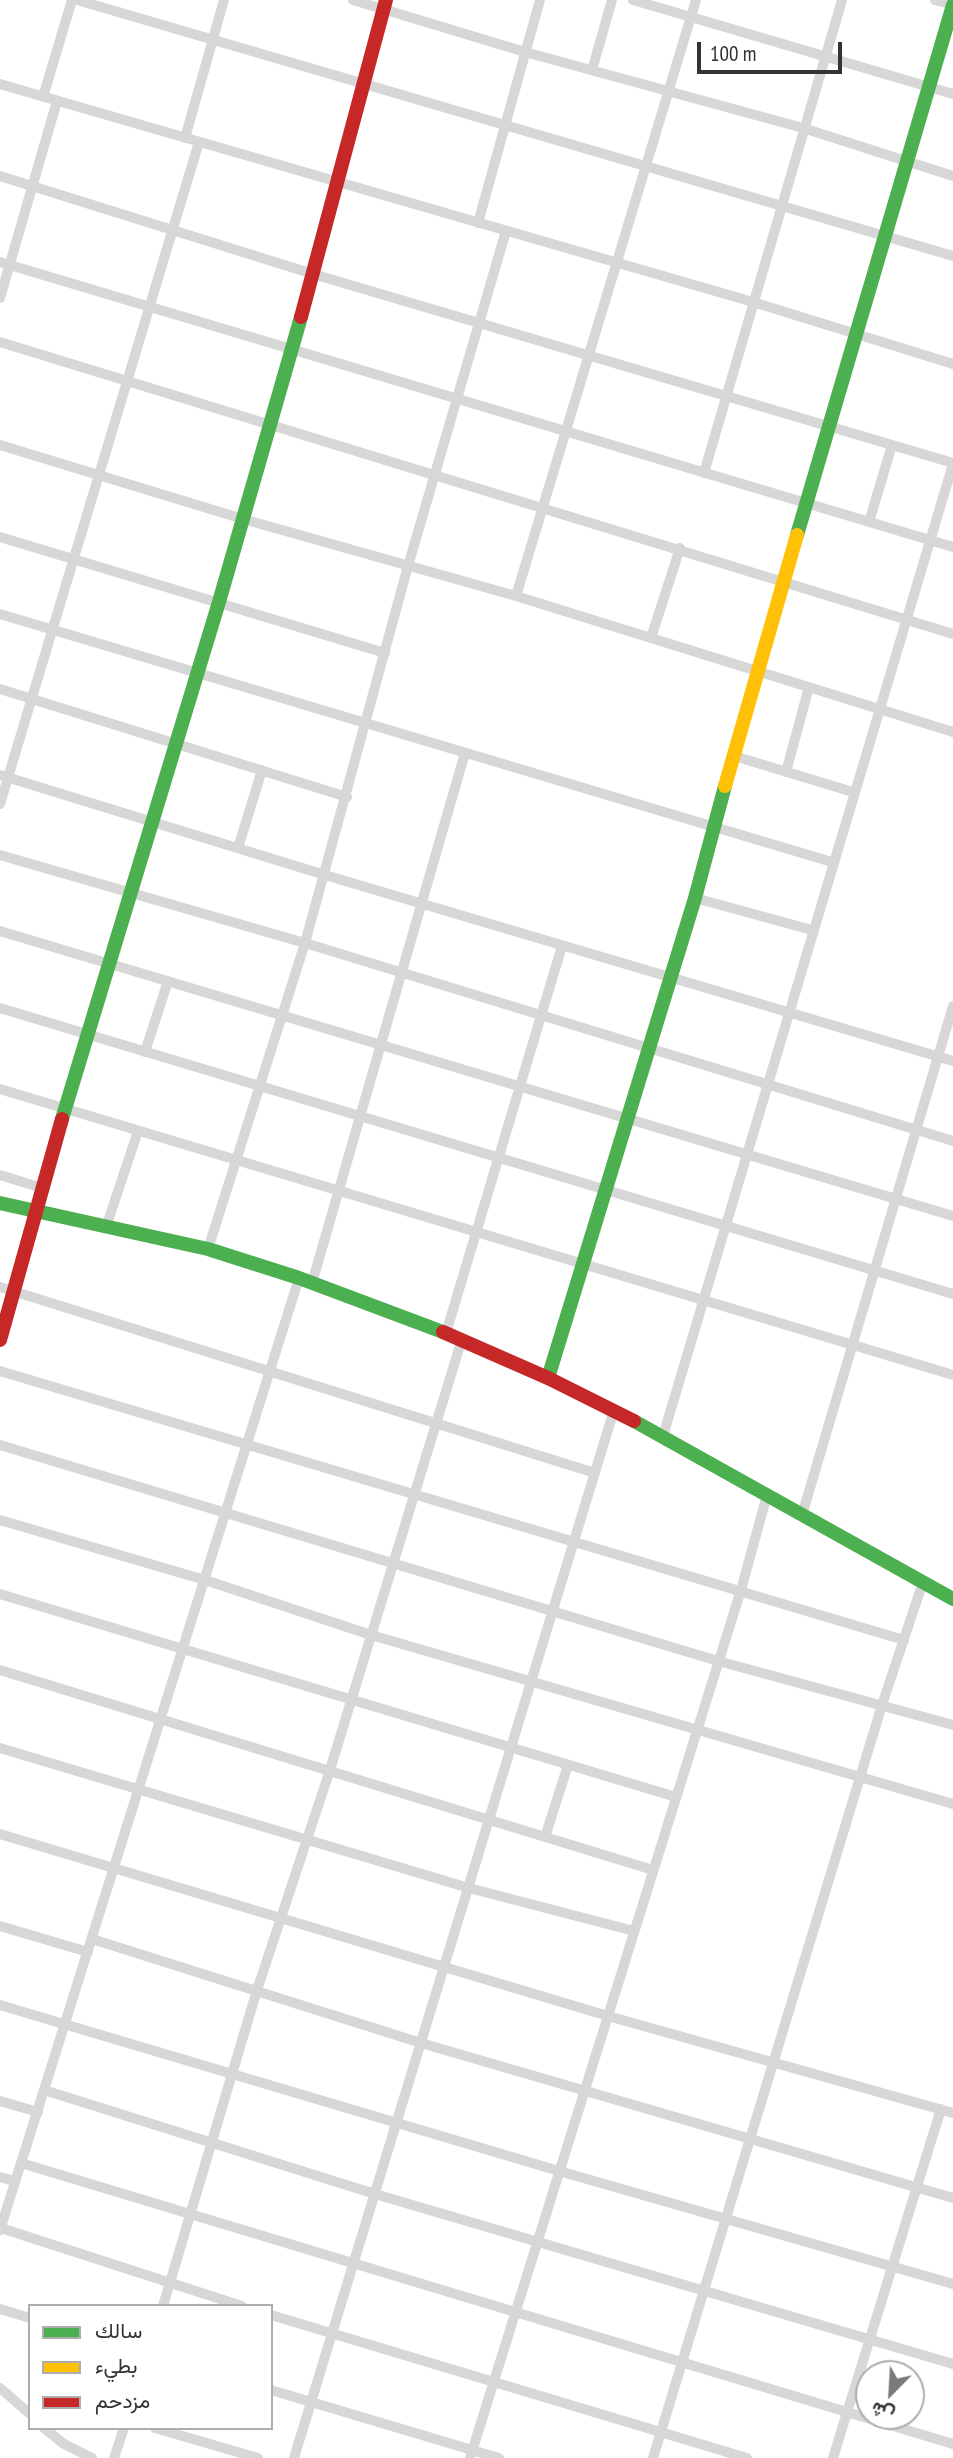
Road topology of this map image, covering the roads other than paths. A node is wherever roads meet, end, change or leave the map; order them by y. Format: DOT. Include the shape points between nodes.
graph roads {
  1 [pos="72,0"];
  2 [pos="78,0"];
  3 [pos="224,0"];
  4 [pos="353,0"];
  5 [pos="540,0"];
  6 [pos="612,0"];
  7 [pos="696,0"];
  8 [pos="842,0"];
  9 [pos="935,0"];
  10 [pos="640,1"];
  11 [pos="385,4"];
  12 [pos="953,5"];
  13 [pos="691,17"];
  14 [pos="213,39"];
  15 [pos="525,52"];
  16 [pos="825,56"];
  17 [pos="592,71"];
  18 [pos="362,83"];
  19 [pos="0,84"];
  20 [pos="930,86"];
  21 [pos="667,91"];
  22 [pos="953,94"];
  23 [pos="43,97"];
  24 [pos="57,101"];
  25 [pos="505,125"];
  26 [pos="803,128"];
  27 [pos="185,138"];
  28 [pos="199,142"];
  29 [pos="908,163"];
  30 [pos="645,164"];
  31 [pos="0,176"];
  32 [pos="953,176"];
  33 [pos="336,182"];
  34 [pos="33,186"];
  35 [pos="782,206"];
  36 [pos="478,222"];
  37 [pos="173,230"];
  38 [pos="506,231"];
  39 [pos="887,236"];
  40 [pos="953,256"];
  41 [pos="616,262"];
  42 [pos="5,263"];
  43 [pos="313,274"];
  44 [pos="0,298"];
  45 [pos="754,302"];
  46 [pos="150,307"];
  47 [pos="481,323"];
  48 [pos="858,334"];
  49 [pos="0,342"];
  50 [pos="291,350"];
  51 [pos="588,355"];
  52 [pos="953,364"];
  53 [pos="129,381"];
  54 [pos="727,396"];
  55 [pos="458,399"];
  56 [pos="270,425"];
  57 [pos="830,427"];
  58 [pos="566,431"];
  59 [pos="0,445"];
  60 [pos="892,445"];
  61 [pos="953,464"];
  62 [pos="704,473"];
  63 [pos="99,474"];
  64 [pos="436,476"];
  65 [pos="806,503"];
  66 [pos="543,506"];
  67 [pos="243,519"];
  68 [pos="869,522"];
  69 [pos="0,537"];
  70 [pos="930,541"];
  71 [pos="953,547"];
  72 [pos="680,548"];
  73 [pos="73,558"];
  74 [pos="408,566"];
  75 [pos="784,580"];
  76 [pos="516,596"];
  77 [pos="219,602"];
  78 [pos="0,614"];
  79 [pos="907,620"];
  80 [pos="53,629"];
  81 [pos="953,634"];
  82 [pos="651,638"];
  83 [pos="385,653"];
  84 [pos="757,670"];
  85 [pos="198,672"];
  86 [pos="809,687"];
  87 [pos="0,689"];
  88 [pos="31,698"];
  89 [pos="879,708"];
  90 [pos="366,722"];
  91 [pos="953,732"];
  92 [pos="177,743"];
  93 [pos="465,753"];
  94 [pos="734,756"];
  95 [pos="262,770"];
  96 [pos="786,772"];
  97 [pos="4,776"];
  98 [pos="853,792"];
  99 [pos="347,797"];
  100 [pos="0,804"];
  101 [pos="151,822"];
  102 [pos="715,828"];
  103 [pos="238,848"];
  104 [pos="0,855"];
  105 [pos="832,862"];
  106 [pos="325,875"];
  107 [pos="132,893"];
  108 [pos="695,898"];
  109 [pos="422,905"];
  110 [pos="812,930"];
  111 [pos="0,931"];
  112 [pos="305,943"];
  113 [pos="562,946"];
  114 [pos="110,964"];
  115 [pos="402,973"];
  116 [pos="670,978"];
  117 [pos="168,981"];
  118 [pos="953,1006"];
  119 [pos="0,1008"];
  120 [pos="789,1013"];
  121 [pos="281,1015"];
  122 [pos="540,1015"];
  123 [pos="88,1035"];
  124 [pos="382,1045"];
  125 [pos="649,1049"];
  126 [pos="145,1052"];
  127 [pos="938,1056"];
  128 [pos="953,1060"];
  129 [pos="768,1084"];
  130 [pos="518,1085"];
  131 [pos="258,1086"];
  132 [pos="0,1089"];
  133 [pos="65,1109"];
  134 [pos="361,1117"];
  135 [pos="628,1119"];
  136 [pos="916,1130"];
  137 [pos="138,1131"];
  138 [pos="953,1141"];
  139 [pos="746,1154"];
  140 [pos="497,1157"];
  141 [pos="236,1160"];
  142 [pos="0,1175"];
  143 [pos="42,1188"];
  144 [pos="339,1192"];
  145 [pos="606,1192"];
  146 [pos="895,1199"];
  147 [pos="0,1203"];
  148 [pos="35,1209"];
  149 [pos="953,1216"];
  150 [pos="107,1224"];
  151 [pos="723,1227"];
  152 [pos="475,1233"];
  153 [pos="208,1249"];
  154 [pos="584,1263"];
  155 [pos="874,1271"];
  156 [pos="305,1280"];
  157 [pos="7,1289"];
  158 [pos="953,1294"];
  159 [pos="702,1298"];
  160 [pos="446,1333"];
  161 [pos="462,1339"];
  162 [pos="0,1340"];
  163 [pos="853,1345"];
  164 [pos="271,1369"];
  165 [pos="0,1371"];
  166 [pos="953,1375"];
  167 [pos="548,1378"];
  168 [pos="614,1410"];
  169 [pos="435,1422"];
  170 [pos="663,1436"];
  171 [pos="247,1443"];
  172 [pos="0,1445"];
  173 [pos="595,1473"];
  174 [pos="413,1493"];
  175 [pos="767,1495"];
  176 [pos="226,1513"];
  177 [pos="802,1515"];
  178 [pos="0,1520"];
  179 [pos="574,1542"];
  180 [pos="392,1565"];
  181 [pos="205,1580"];
  182 [pos="923,1582"];
  183 [pos="741,1590"];
  184 [pos="0,1594"];
  185 [pos="953,1599"];
  186 [pos="552,1612"];
  187 [pos="371,1635"];
  188 [pos="904,1640"];
  189 [pos="183,1648"];
  190 [pos="719,1661"];
  191 [pos="0,1670"];
  192 [pos="531,1682"];
  193 [pos="351,1701"];
  194 [pos="882,1705"];
  195 [pos="161,1718"];
  196 [pos="953,1725"];
  197 [pos="696,1731"];
  198 [pos="0,1748"];
  199 [pos="510,1748"];
  200 [pos="568,1765"];
  201 [pos="329,1773"];
  202 [pos="860,1778"];
  203 [pos="139,1789"];
  204 [pos="676,1797"];
  205 [pos="953,1804"];
  206 [pos="489,1821"];
  207 [pos="0,1834"];
  208 [pos="545,1837"];
  209 [pos="307,1840"];
  210 [pos="114,1869"];
  211 [pos="653,1870"];
  212 [pos="469,1888"];
  213 [pos="282,1916"];
  214 [pos="0,1926"];
  215 [pos="634,1931"];
  216 [pos="92,1939"];
  217 [pos="88,1952"];
  218 [pos="444,1968"];
  219 [pos="257,1990"];
  220 [pos="0,2005"];
  221 [pos="608,2016"];
  222 [pos="65,2024"];
  223 [pos="421,2043"];
  224 [pos="775,2063"];
  225 [pos="233,2076"];
  226 [pos="44,2090"];
  227 [pos="584,2090"];
  228 [pos="0,2101"];
  229 [pos="941,2109"];
  230 [pos="38,2112"];
  231 [pos="953,2113"];
  232 [pos="397,2123"];
  233 [pos="752,2139"];
  234 [pos="214,2141"];
  235 [pos="21,2164"];
  236 [pos="559,2171"];
  237 [pos="0,2177"];
  238 [pos="15,2181"];
  239 [pos="918,2186"];
  240 [pos="375,2194"];
  241 [pos="953,2197"];
  242 [pos="192,2213"];
  243 [pos="727,2219"];
  244 [pos="0,2229"];
  245 [pos="537,2241"];
  246 [pos="353,2264"];
  247 [pos="892,2266"];
  248 [pos="170,2283"];
  249 [pos="953,2284"];
  250 [pos="705,2291"];
  251 [pos="164,2304"];
  252 [pos="236,2304"];
  253 [pos="0,2309"];
  254 [pos="515,2311"];
  255 [pos="273,2316"];
  256 [pos="28,2317"];
  257 [pos="332,2334"];
  258 [pos="869,2339"];
  259 [pos="684,2362"];
  260 [pos="953,2364"];
  261 [pos="494,2380"];
  262 [pos="0,2388"];
  263 [pos="273,2391"];
  264 [pos="311,2402"];
  265 [pos="28,2412"];
  266 [pos="847,2412"];
  267 [pos="46,2430"];
  268 [pos="123,2430"];
  269 [pos="162,2430"];
  270 [pos="662,2432"];
  271 [pos="953,2444"];
  272 [pos="471,2454"];
  273 [pos="92,2458"];
  274 [pos="114,2458"];
  275 [pos="258,2458"];
  276 [pos="295,2458"];
  277 [pos="499,2458"];
  278 [pos="653,2458"];
  279 [pos="747,2458"];
  280 [pos="833,2458"];
  1 -- 23 [label="street"];
  2 -- 14 [label="street"];
  3 -- 14 [label="street"];
  4 -- 11 [label="street"];
  5 -- 15 [label="street"];
  6 -- 17 [label="street"];
  7 -- 13 [label="street"];
  8 -- 16 [label="street"];
  9 -- 12 [label="street"];
  10 -- 13 [label="street"];
  11 -- 15 [label="street"];
  11 -- 18 [label="street"];
  12 -- 20 [label="street"];
  13 -- 16 [label="street"];
  13 -- 21 [label="street"];
  14 -- 18 [label="street"];
  14 -- 27 [label="street"];
  15 -- 17 [label="street"];
  15 -- 25 [label="street"];
  16 -- 20 [label="street"];
  16 -- 26 [label="street"];
  17 -- 21 [label="street"];
  18 -- 25 [label="street"];
  18 -- 33 [label="street"];
  19 -- 23 [label="street"];
  20 -- 22 [label="street"];
  20 -- 29 [label="street"];
  21 -- 26 [label="street"];
  21 -- 30 [label="street"];
  23 -- 24 [label="street"];
  24 -- 27 [label="street"];
  24 -- 34 [label="street"];
  25 -- 30 [label="street"];
  25 -- 36 [label="street"];
  26 -- 29 [label="street"];
  26 -- 35 [label="street"];
  27 -- 28 [label="street"];
  28 -- 33 [label="street"];
  28 -- 37 [label="street"];
  29 -- 32 [label="street"];
  29 -- 39 [label="street"];
  30 -- 35 [label="street"];
  30 -- 41 [label="street"];
  31 -- 34 [label="street"];
  33 -- 36 [label="street"];
  33 -- 43 [label="street"];
  34 -- 37 [label="street"];
  34 -- 42 [label="street"];
  35 -- 39 [label="street"];
  35 -- 45 [label="street"];
  36 -- 38 [label="street"];
  37 -- 43 [label="street"];
  37 -- 46 [label="street"];
  38 -- 41 [label="street"];
  38 -- 47 [label="street"];
  39 -- 40 [label="street"];
  39 -- 48 [label="street"];
  41 -- 45 [label="street"];
  41 -- 51 [label="street"];
  42 -- 44 [label="street"];
  42 -- 46 [label="street"];
  43 -- 47 [label="street"];
  43 -- 50 [label="street"];
  45 -- 48 [label="street"];
  45 -- 54 [label="street"];
  46 -- 50 [label="street"];
  46 -- 53 [label="street"];
  47 -- 51 [label="street"];
  47 -- 55 [label="street"];
  48 -- 52 [label="street"];
  48 -- 57 [label="street"];
  49 -- 53 [label="street"];
  50 -- 55 [label="street"];
  50 -- 56 [label="street"];
  51 -- 54 [label="street"];
  51 -- 58 [label="street"];
  53 -- 56 [label="street"];
  53 -- 63 [label="street"];
  54 -- 57 [label="street"];
  54 -- 62 [label="street"];
  55 -- 58 [label="street"];
  55 -- 64 [label="street"];
  56 -- 64 [label="street"];
  56 -- 67 [label="street"];
  57 -- 60 [label="street"];
  57 -- 65 [label="street"];
  58 -- 62 [label="street"];
  58 -- 66 [label="street"];
  59 -- 63 [label="street"];
  60 -- 61 [label="street"];
  60 -- 68 [label="street"];
  61 -- 70 [label="street"];
  62 -- 65 [label="street"];
  63 -- 67 [label="street"];
  63 -- 73 [label="street"];
  64 -- 66 [label="street"];
  64 -- 74 [label="street"];
  65 -- 68 [label="street"];
  65 -- 75 [label="street"];
  66 -- 72 [label="street"];
  66 -- 76 [label="street"];
  67 -- 74 [label="street"];
  67 -- 77 [label="street"];
  68 -- 70 [label="street"];
  69 -- 73 [label="street"];
  70 -- 71 [label="street"];
  70 -- 79 [label="street"];
  72 -- 75 [label="street"];
  72 -- 82 [label="street"];
  73 -- 77 [label="street"];
  73 -- 80 [label="street"];
  74 -- 76 [label="street"];
  74 -- 83 [label="street"];
  75 -- 79 [label="street"];
  75 -- 84 [label="street"];
  76 -- 82 [label="street"];
  77 -- 83 [label="street"];
  77 -- 85 [label="street"];
  78 -- 80 [label="street"];
  79 -- 81 [label="street"];
  79 -- 89 [label="street"];
  80 -- 85 [label="street"];
  80 -- 88 [label="street"];
  82 -- 84 [label="street"];
  83 -- 90 [label="street"];
  84 -- 86 [label="street"];
  84 -- 94 [label="street"];
  85 -- 90 [label="street"];
  85 -- 92 [label="street"];
  86 -- 89 [label="street"];
  86 -- 96 [label="street"];
  87 -- 88 [label="street"];
  88 -- 92 [label="street"];
  88 -- 97 [label="street"];
  89 -- 91 [label="street"];
  89 -- 98 [label="street"];
  90 -- 93 [label="street"];
  90 -- 99 [label="street"];
  92 -- 95 [label="street"];
  92 -- 101 [label="street"];
  93 -- 102 [label="street"];
  93 -- 109 [label="street"];
  94 -- 96 [label="street"];
  94 -- 102 [label="street"];
  95 -- 99 [label="street"];
  95 -- 103 [label="street"];
  96 -- 98 [label="street"];
  97 -- 100 [label="street"];
  97 -- 101 [label="street"];
  98 -- 105 [label="street"];
  99 -- 106 [label="street"];
  101 -- 103 [label="street"];
  101 -- 107 [label="street"];
  102 -- 105 [label="street"];
  102 -- 108 [label="street"];
  103 -- 106 [label="street"];
  104 -- 107 [label="street"];
  105 -- 110 [label="street"];
  106 -- 109 [label="street"];
  106 -- 112 [label="street"];
  107 -- 112 [label="street"];
  107 -- 114 [label="street"];
  108 -- 110 [label="street"];
  108 -- 116 [label="street"];
  109 -- 113 [label="street"];
  109 -- 115 [label="street"];
  110 -- 120 [label="street"];
  111 -- 114 [label="street"];
  112 -- 115 [label="street"];
  112 -- 121 [label="street"];
  113 -- 116 [label="street"];
  113 -- 122 [label="street"];
  114 -- 117 [label="street"];
  114 -- 123 [label="street"];
  115 -- 122 [label="street"];
  115 -- 124 [label="street"];
  116 -- 120 [label="street"];
  116 -- 125 [label="street"];
  117 -- 121 [label="street"];
  117 -- 126 [label="street"];
  118 -- 127 [label="street"];
  119 -- 123 [label="street"];
  120 -- 127 [label="street"];
  120 -- 129 [label="street"];
  121 -- 124 [label="street"];
  121 -- 131 [label="street"];
  122 -- 125 [label="street"];
  122 -- 130 [label="street"];
  123 -- 126 [label="street"];
  123 -- 133 [label="street"];
  124 -- 130 [label="street"];
  124 -- 134 [label="street"];
  125 -- 129 [label="street"];
  125 -- 135 [label="street"];
  126 -- 131 [label="street"];
  127 -- 128 [label="street"];
  127 -- 136 [label="street"];
  129 -- 136 [label="street"];
  129 -- 139 [label="street"];
  130 -- 135 [label="street"];
  130 -- 140 [label="street"];
  131 -- 134 [label="street"];
  131 -- 141 [label="street"];
  132 -- 133 [label="street"];
  133 -- 137 [label="street"];
  133 -- 143 [label="street"];
  134 -- 140 [label="street"];
  134 -- 144 [label="street"];
  135 -- 139 [label="street"];
  135 -- 145 [label="street"];
  136 -- 138 [label="street"];
  136 -- 146 [label="street"];
  137 -- 141 [label="street"];
  137 -- 150 [label="street"];
  139 -- 146 [label="street"];
  139 -- 151 [label="street"];
  140 -- 145 [label="street"];
  140 -- 152 [label="street"];
  141 -- 144 [label="street"];
  141 -- 153 [label="street"];
  142 -- 143 [label="street"];
  143 -- 148 [label="street"];
  144 -- 152 [label="street"];
  144 -- 156 [label="street"];
  145 -- 151 [label="street"];
  145 -- 154 [label="street"];
  146 -- 149 [label="street"];
  146 -- 155 [label="street"];
  147 -- 148 [label="street"];
  148 -- 150 [label="street"];
  148 -- 157 [label="street"];
  150 -- 153 [label="street"];
  151 -- 155 [label="street"];
  151 -- 159 [label="street"];
  152 -- 154 [label="street"];
  152 -- 160 [label="street"];
  153 -- 156 [label="street"];
  154 -- 159 [label="street"];
  154 -- 167 [label="street"];
  155 -- 158 [label="street"];
  155 -- 163 [label="street"];
  156 -- 160 [label="street"];
  156 -- 164 [label="street"];
  157 -- 162 [label="street"];
  157 -- 164 [label="street"];
  159 -- 163 [label="street"];
  159 -- 170 [label="street"];
  160 -- 161 [label="street"];
  161 -- 167 [label="street"];
  161 -- 169 [label="street"];
  163 -- 166 [label="street"];
  163 -- 177 [label="street"];
  164 -- 169 [label="street"];
  164 -- 171 [label="street"];
  165 -- 171 [label="street"];
  167 -- 168 [label="street"];
  168 -- 170 [label="street"];
  168 -- 173 [label="street"];
  169 -- 173 [label="street"];
  169 -- 174 [label="street"];
  170 -- 175 [label="street"];
  171 -- 174 [label="street"];
  171 -- 176 [label="street"];
  172 -- 176 [label="street"];
  173 -- 179 [label="street"];
  174 -- 179 [label="street"];
  174 -- 180 [label="street"];
  175 -- 177 [label="street"];
  175 -- 183 [label="street"];
  176 -- 180 [label="street"];
  176 -- 181 [label="street"];
  177 -- 182 [label="street"];
  178 -- 181 [label="street"];
  179 -- 183 [label="street"];
  179 -- 186 [label="street"];
  180 -- 186 [label="street"];
  180 -- 187 [label="street"];
  181 -- 187 [label="street"];
  181 -- 189 [label="street"];
  182 -- 185 [label="street"];
  182 -- 188 [label="street"];
  183 -- 188 [label="street"];
  183 -- 190 [label="street"];
  184 -- 189 [label="street"];
  186 -- 190 [label="street"];
  186 -- 192 [label="street"];
  187 -- 192 [label="street"];
  187 -- 193 [label="street"];
  188 -- 194 [label="street"];
  189 -- 193 [label="street"];
  189 -- 195 [label="street"];
  190 -- 194 [label="street"];
  190 -- 197 [label="street"];
  191 -- 195 [label="street"];
  192 -- 197 [label="street"];
  192 -- 199 [label="street"];
  193 -- 199 [label="street"];
  193 -- 201 [label="street"];
  194 -- 196 [label="street"];
  194 -- 202 [label="street"];
  195 -- 201 [label="street"];
  195 -- 203 [label="street"];
  197 -- 202 [label="street"];
  197 -- 204 [label="street"];
  198 -- 203 [label="street"];
  199 -- 200 [label="street"];
  199 -- 206 [label="street"];
  200 -- 204 [label="street"];
  200 -- 208 [label="street"];
  201 -- 206 [label="street"];
  201 -- 209 [label="street"];
  202 -- 205 [label="street"];
  202 -- 224 [label="street"];
  203 -- 209 [label="street"];
  203 -- 210 [label="street"];
  204 -- 211 [label="street"];
  206 -- 208 [label="street"];
  206 -- 212 [label="street"];
  207 -- 210 [label="street"];
  208 -- 211 [label="street"];
  209 -- 212 [label="street"];
  209 -- 213 [label="street"];
  210 -- 213 [label="street"];
  210 -- 216 [label="street"];
  211 -- 215 [label="street"];
  212 -- 215 [label="street"];
  212 -- 218 [label="street"];
  213 -- 218 [label="street"];
  213 -- 219 [label="street"];
  214 -- 217 [label="street"];
  215 -- 221 [label="street"];
  216 -- 217 [label="street"];
  216 -- 219 [label="street"];
  217 -- 222 [label="street"];
  218 -- 221 [label="street"];
  218 -- 223 [label="street"];
  219 -- 223 [label="street"];
  219 -- 225 [label="street"];
  220 -- 222 [label="street"];
  221 -- 224 [label="street"];
  221 -- 227 [label="street"];
  222 -- 225 [label="street"];
  222 -- 226 [label="street"];
  223 -- 227 [label="street"];
  223 -- 232 [label="street"];
  224 -- 229 [label="street"];
  224 -- 233 [label="street"];
  225 -- 232 [label="street"];
  225 -- 234 [label="street"];
  226 -- 230 [label="street"];
  226 -- 234 [label="street"];
  227 -- 233 [label="street"];
  227 -- 236 [label="street"];
  228 -- 230 [label="street"];
  229 -- 231 [label="street"];
  229 -- 239 [label="street"];
  230 -- 235 [label="street"];
  232 -- 236 [label="street"];
  232 -- 240 [label="street"];
  233 -- 239 [label="street"];
  233 -- 243 [label="street"];
  234 -- 240 [label="street"];
  234 -- 242 [label="street"];
  235 -- 238 [label="street"];
  235 -- 242 [label="street"];
  236 -- 243 [label="street"];
  236 -- 245 [label="street"];
  237 -- 238 [label="street"];
  238 -- 244 [label="street"];
  239 -- 241 [label="street"];
  239 -- 247 [label="street"];
  240 -- 245 [label="street"];
  240 -- 246 [label="street"];
  242 -- 246 [label="street"];
  242 -- 248 [label="street"];
  243 -- 247 [label="street"];
  243 -- 250 [label="street"];
  244 -- 248 [label="street"];
  245 -- 250 [label="street"];
  245 -- 254 [label="street"];
  246 -- 254 [label="street"];
  246 -- 257 [label="street"];
  247 -- 249 [label="street"];
  247 -- 258 [label="street"];
  248 -- 251 [label="street"];
  248 -- 252 [label="street"];
  250 -- 258 [label="street"];
  250 -- 259 [label="street"];
  253 -- 256 [label="street"];
  254 -- 259 [label="street"];
  254 -- 261 [label="street"];
  255 -- 257 [label="street"];
  257 -- 261 [label="street"];
  257 -- 264 [label="street"];
  258 -- 260 [label="street"];
  258 -- 266 [label="street"];
  259 -- 266 [label="street"];
  259 -- 270 [label="street"];
  261 -- 270 [label="street"];
  261 -- 272 [label="street"];
  262 -- 265 [label="street"];
  263 -- 264 [label="street"];
  264 -- 272 [label="street"];
  264 -- 276 [label="street"];
  266 -- 271 [label="street"];
  266 -- 280 [label="street"];
  267 -- 273 [label="street"];
  268 -- 274 [label="street"];
  269 -- 275 [label="street"];
  270 -- 278 [label="street"];
  270 -- 279 [label="street"];
  272 -- 277 [label="street"];
}
